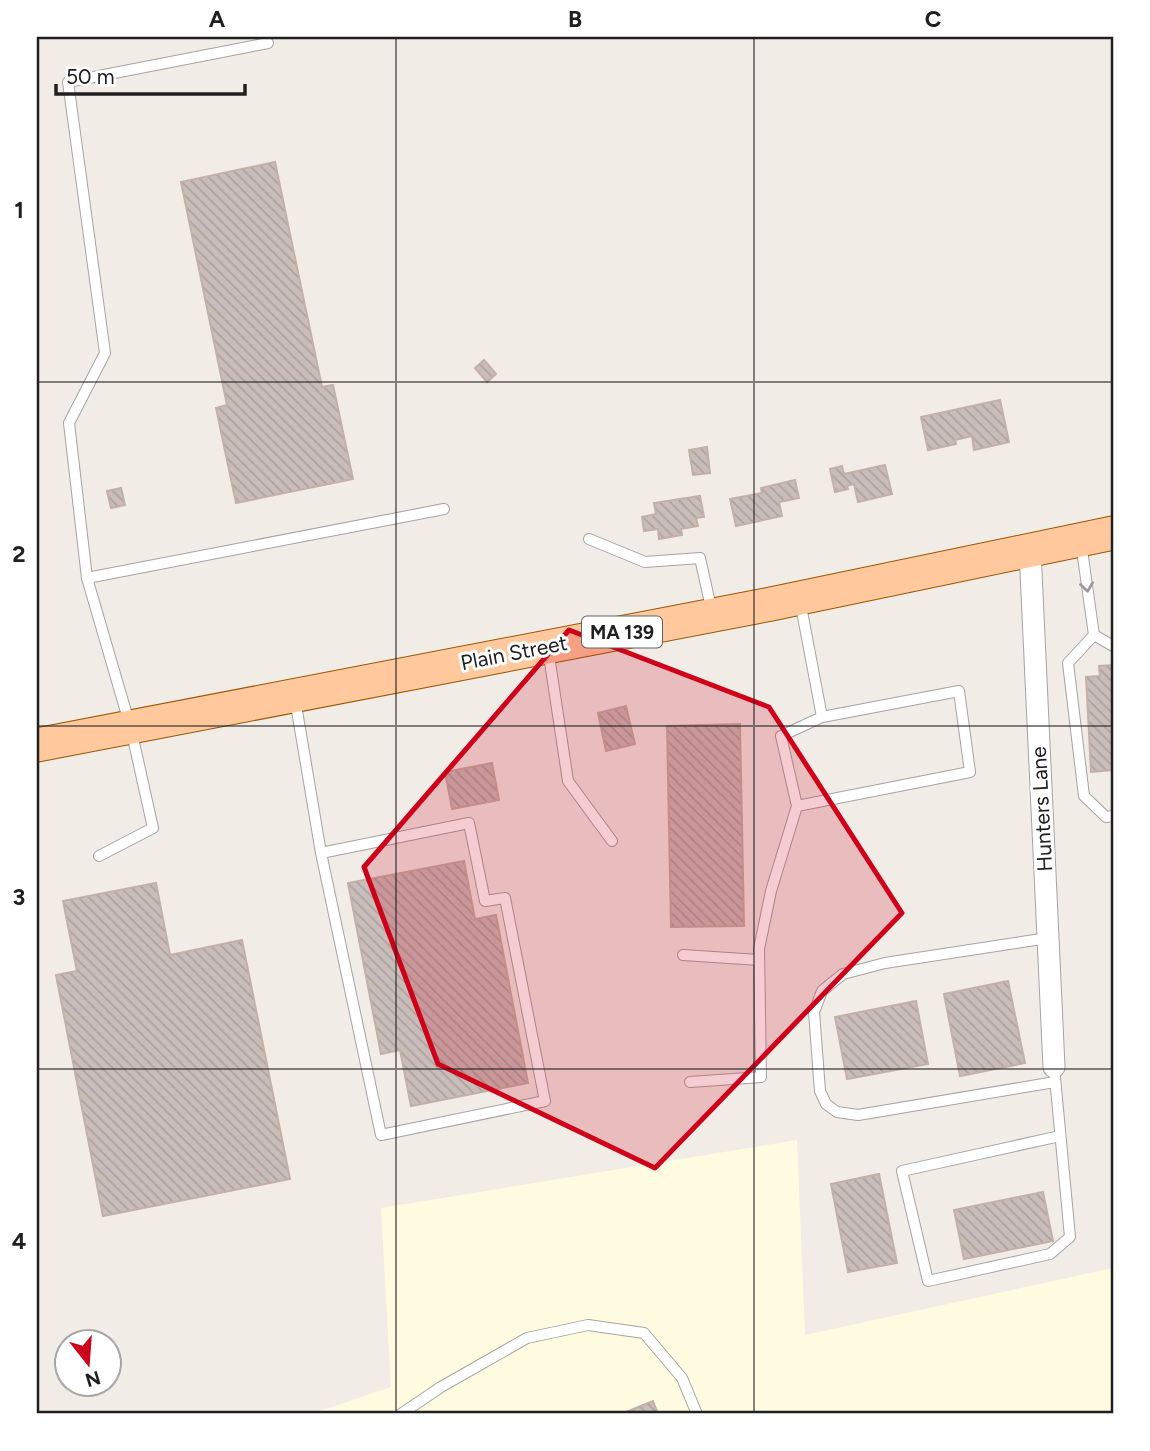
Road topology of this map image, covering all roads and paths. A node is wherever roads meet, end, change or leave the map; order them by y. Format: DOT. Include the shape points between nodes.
graph roads {
  1 [pos="268,43"];
  2 [pos="444,509"];
  3 [pos="1113,533"];
  4 [pos="589,539"];
  5 [pos="1081,540"];
  6 [pos="1030,550"];
  7 [pos="87,578"];
  8 [pos="800,598"];
  9 [pos="713,615"];
  10 [pos="1094,635"];
  11 [pos="548,646"];
  12 [pos="1113,646"];
  13 [pos="294,696"];
  14 [pos="822,717"];
  15 [pos="131,729"];
  16 [pos="37,745"];
  17 [pos="797,806"];
  18 [pos="1113,816"];
  19 [pos="612,841"];
  20 [pos="321,853"];
  21 [pos="99,856"];
  22 [pos="1048,938"];
  23 [pos="682,955"];
  24 [pos="759,960"];
  25 [pos="1055,1075"];
  26 [pos="690,1082"];
  27 [pos="1060,1136"];
  28 [pos="401,1414"];
  29 [pos="697,1414"];
  1 -- 7 [label="lane" via="68,82 105,353 69,423"];
  2 -- 7 [label="lane"];
  3 -- 5 [label="main road, Plain Street / MA 139"];
  4 -- 9 [label="lane" via="645,562 700,558"];
  5 -- 6 [label="main road, Plain Street / MA 139"];
  5 -- 10 [label="lane, one-way"];
  6 -- 8 [label="main road, Plain Street / MA 139"];
  6 -- 22 [label="street, Hunters Lane"];
  7 -- 15 [label="lane"];
  8 -- 9 [label="main road, Plain Street / MA 139"];
  8 -- 14 [label="lane"];
  9 -- 11 [label="main road, Plain Street / MA 139"];
  10 -- 12 [label="lane"];
  10 -- 18 [label="lane" via="1069,663 1084,796 1106,817"];
  11 -- 13 [label="main road, Plain Street / MA 139"];
  11 -- 19 [label="lane" via="568,781"];
  13 -- 15 [label="main road, Plain Street / MA 139"];
  13 -- 20 [label="lane"];
  14 -- 17 [label="lane" via="781,736"];
  14 -- 17 [label="lane" via="959,691 970,772"];
  15 -- 16 [label="main road, Plain Street / MA 139"];
  15 -- 21 [label="lane" via="153,828"];
  17 -- 24 [label="lane" via="771,891"];
  20 -- 20 [label="lane" via="381,1135 545,1101 505,898 485,901 469,823"];
  22 -- 25 [label="street, Hunters Lane"];
  22 -- 25 [label="lane" via="884,963 843,974 822,991 814,1012 820,1091 826,1104 837,1112 858,1115"];
  23 -- 24 [label="lane"];
  24 -- 26 [label="lane" via="761,1077"];
  25 -- 27 [label="lane"];
  27 -- 27 [label="lane" via="1070,1237 1051,1254 928,1281 902,1171"];
  28 -- 29 [label="lane" via="527,1338 588,1325 644,1333 682,1378"];
}
